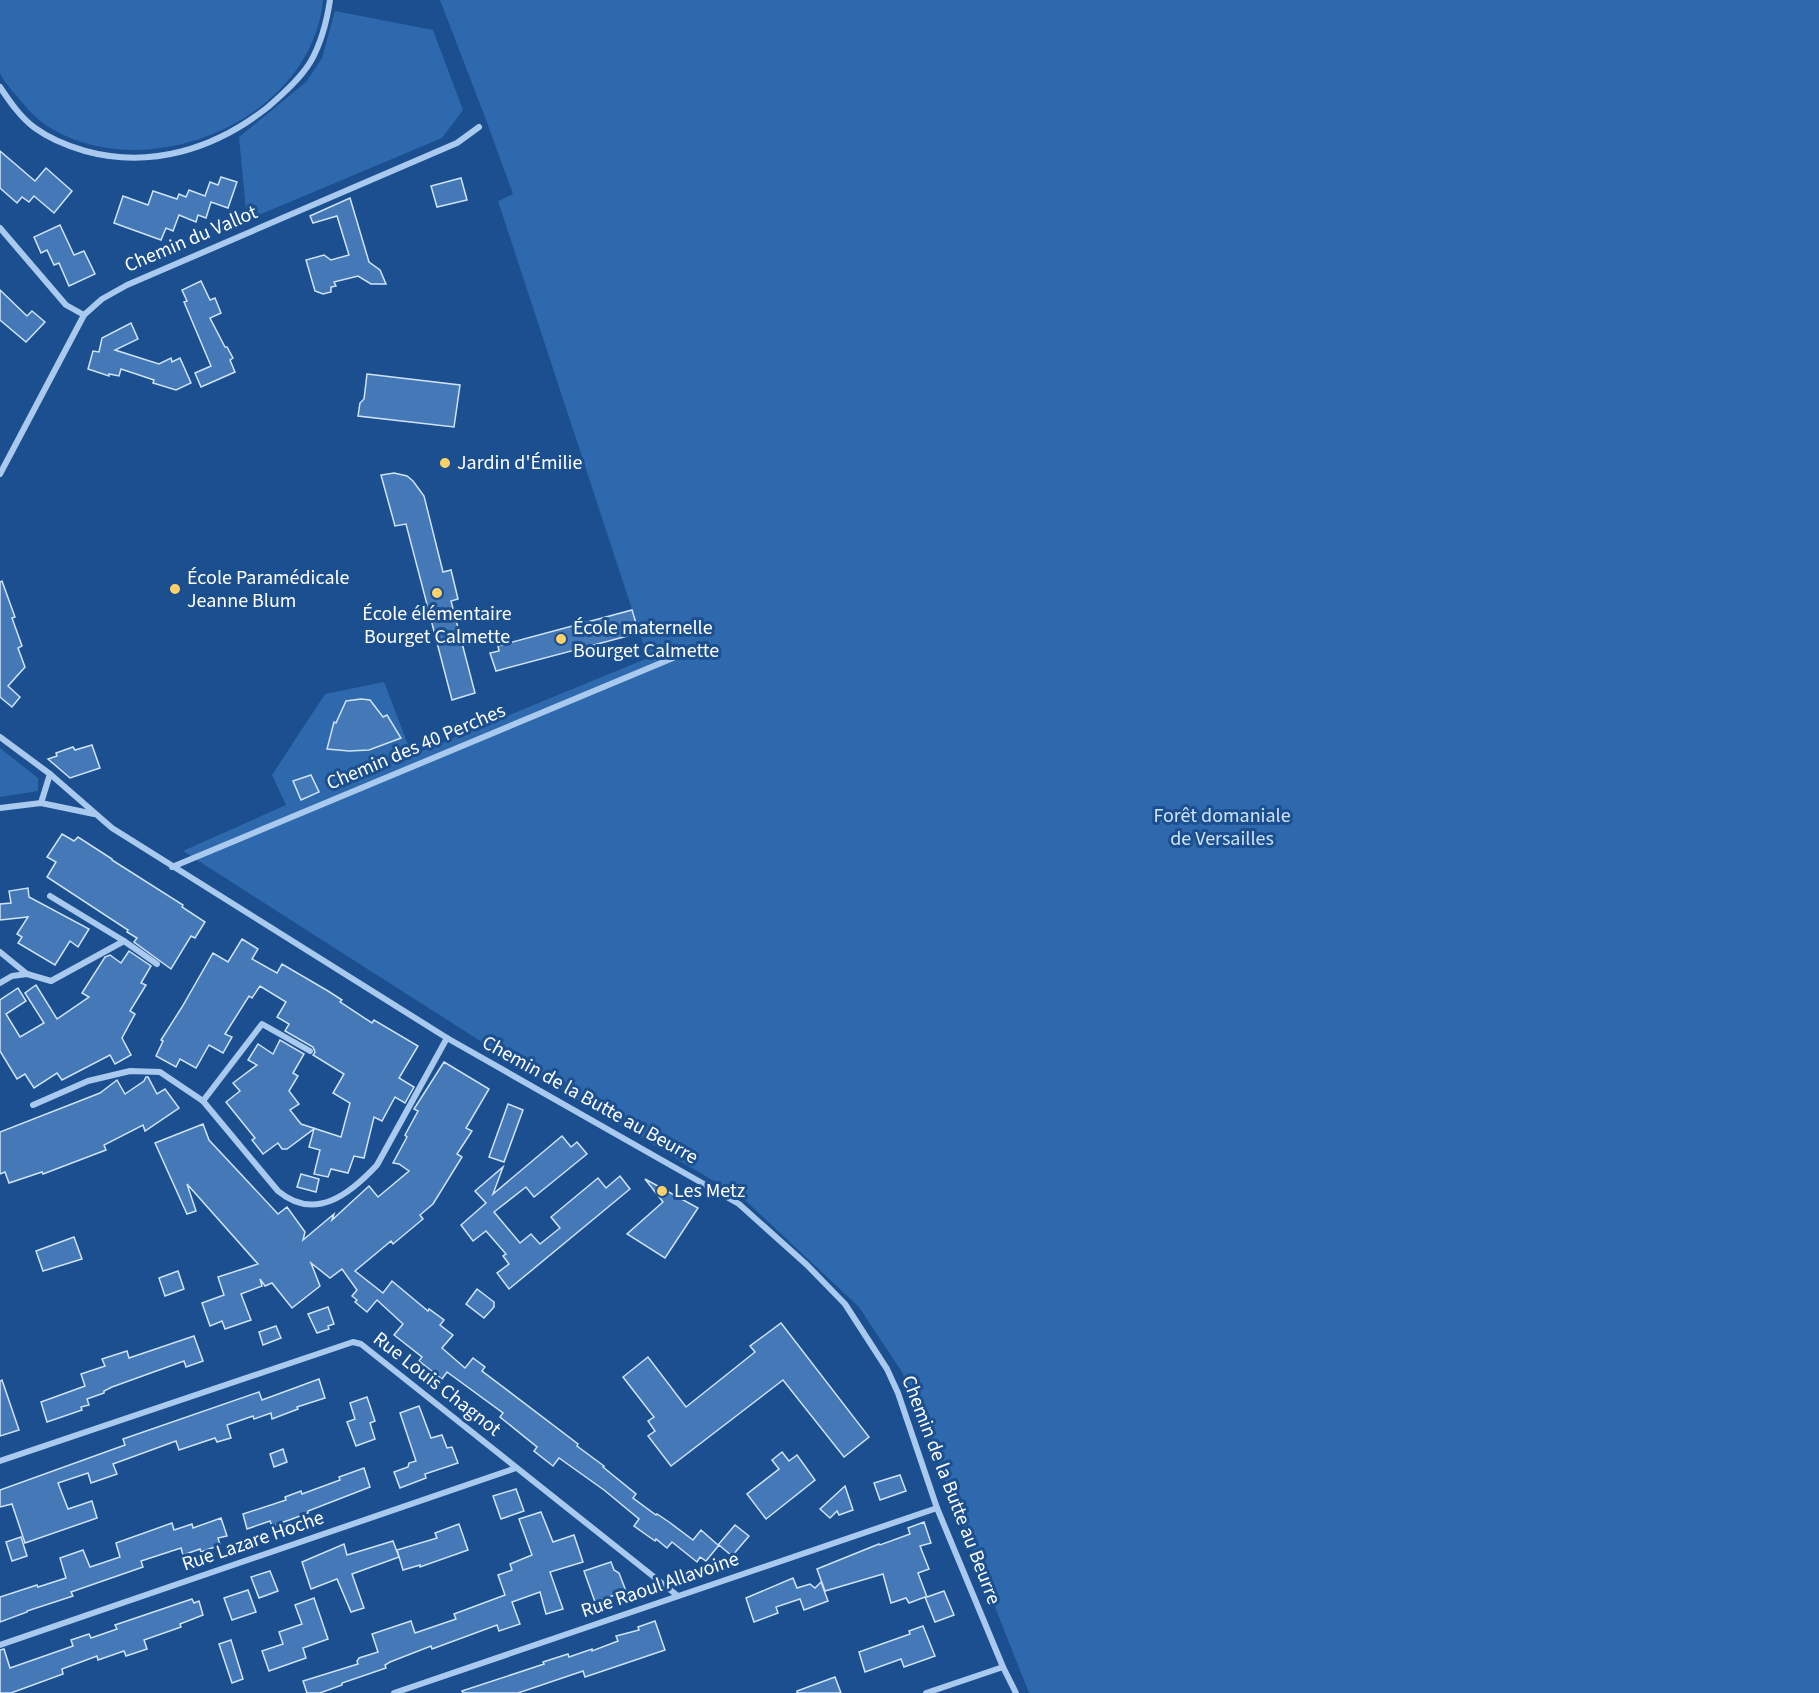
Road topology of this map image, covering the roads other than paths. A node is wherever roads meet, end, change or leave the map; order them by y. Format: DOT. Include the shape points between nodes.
graph roads {
  1 [pos="330,0"];
  2 [pos="0,87"];
  3 [pos="479,127"];
  4 [pos="1,231"];
  5 [pos="84,315"];
  6 [pos="0,474"];
  7 [pos="673,658"];
  8 [pos="0,737"];
  9 [pos="50,774"];
  10 [pos="41,803"];
  11 [pos="0,808"];
  12 [pos="95,814"];
  13 [pos="172,867"];
  14 [pos="50,896"];
  15 [pos="124,941"];
  16 [pos="0,952"];
  17 [pos="157,964"];
  18 [pos="27,974"];
  19 [pos="0,983"];
  20 [pos="447,1038"];
  21 [pos="310,1051"];
  22 [pos="203,1101"];
  23 [pos="33,1105"];
  24 [pos="0,1461"];
  25 [pos="516,1468"];
  26 [pos="937,1508"];
  27 [pos="678,1596"];
  28 [pos="0,1644"];
  29 [pos="1003,1667"];
  30 [pos="394,1693"];
  31 [pos="926,1693"];
  32 [pos="1016,1693"];
  1 -- 2 [label="street" via="311,62 296,81 238,128 192,150 124,158 74,148 35,128"];
  3 -- 5 [label="street, Chemin du Vallot" via="457,142 127,285"];
  4 -- 5 [label="street" via="66,305"];
  5 -- 6 [label="street, Chemin du Vallot"];
  7 -- 13 [label="street, Chemin des 40 Perches"];
  8 -- 9 [label="street, Chemin de la Butte au Beurre"];
  9 -- 10 [label="street"];
  9 -- 12 [label="street, Chemin de la Butte au Beurre"];
  10 -- 11 [label="street, Chemin de la Butte au Beurre"];
  10 -- 12 [label="street, Chemin de la Butte au Beurre"];
  12 -- 13 [label="street, Chemin de la Butte au Beurre"];
  13 -- 20 [label="street, Chemin de la Butte au Beurre"];
  14 -- 15 [label="street"];
  15 -- 17 [label="street"];
  15 -- 18 [label="street" via="51,981"];
  16 -- 18 [label="street"];
  18 -- 19 [label="street"];
  20 -- 22 [label="street" via="377,1165 363,1181 322,1205 290,1201 278,1191"];
  20 -- 26 [label="street, Chemin de la Butte au Beurre" via="740,1204 807,1265 845,1304 887,1369"];
  21 -- 22 [label="street" via="262,1024"];
  22 -- 23 [label="street" via="160,1072 130,1071 88,1081"];
  24 -- 25 [label="street, Rue Louis Chagnot" via="352,1342 361,1344"];
  25 -- 27 [label="street, Rue Louis Chagnot"];
  25 -- 28 [label="street, Rue Lazare Hoche"];
  26 -- 27 [label="street, Rue Raoul Allavoine"];
  26 -- 29 [label="street, Chemin de la Butte au Beurre"];
  27 -- 30 [label="street, Rue Raoul Allavoine"];
  29 -- 31 [label="street"];
  29 -- 32 [label="street, Chemin de la Butte au Beurre"];
}
